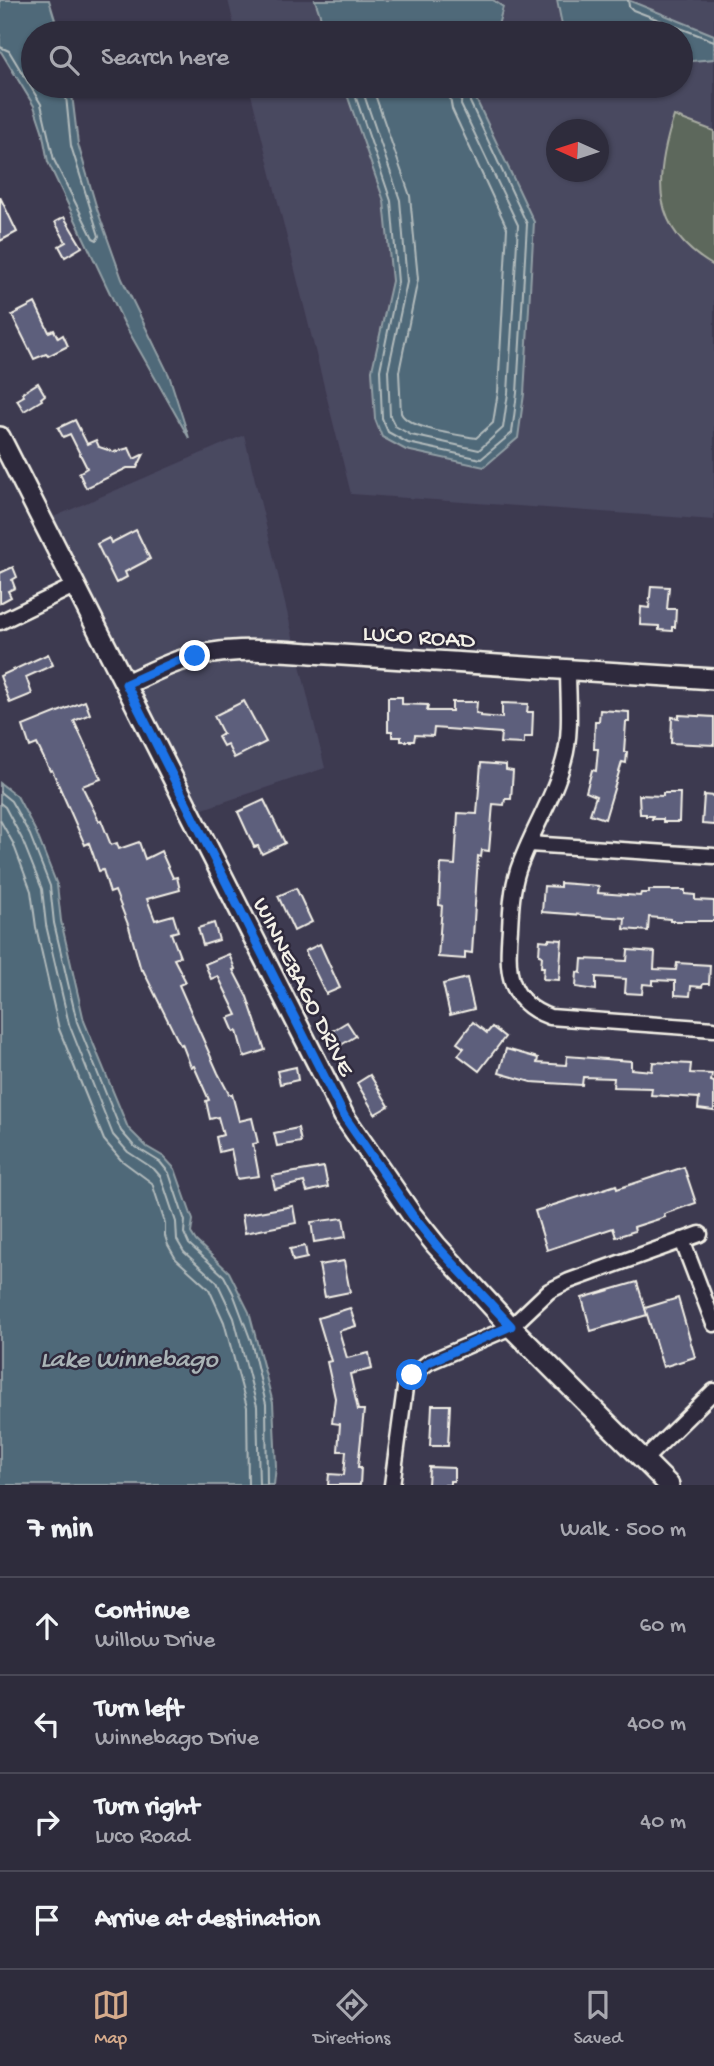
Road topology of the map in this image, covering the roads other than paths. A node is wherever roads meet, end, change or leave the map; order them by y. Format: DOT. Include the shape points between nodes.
graph roads {
  1 [pos="0,437"];
  2 [pos="74,586"];
  3 [pos="0,622"];
  4 [pos="568,669"];
  5 [pos="714,679"];
  6 [pos="126,684"];
  7 [pos="529,844"];
  8 [pos="714,856"];
  9 [pos="714,1029"];
  10 [pos="700,1234"];
  11 [pos="682,1240"];
  12 [pos="714,1324"];
  13 [pos="511,1326"];
  14 [pos="714,1391"];
  15 [pos="645,1459"];
  16 [pos="392,1485"];
  17 [pos="669,1485"];
  1 -- 2 [label="main road, WINNEBAGO DRIVE"];
  2 -- 3 [label="street"];
  2 -- 6 [label="main road, WINNEBAGO DRIVE"];
  4 -- 5 [label="main road, LUCO ROAD"];
  4 -- 6 [label="main road, LUCO ROAD" via="245,650 177,661"];
  4 -- 7 [label="street" via="566,753"];
  6 -- 13 [label="main road, WINNEBAGO DRIVE" via="344,1116 420,1225"];
  7 -- 8 [label="street"];
  7 -- 9 [label="street" via="513,889 508,960 512,984 524,1001 555,1018"];
  10 -- 11 [label="street"];
  11 -- 12 [label="street"];
  11 -- 13 [label="street" via="548,1291"];
  13 -- 15 [label="main road, WINNEBAGO DRIVE"];
  13 -- 16 [label="street" via="429,1362 412,1375 405,1388"];
  14 -- 15 [label="street"];
  15 -- 17 [label="main road, WINNEBAGO DRIVE"];
}
